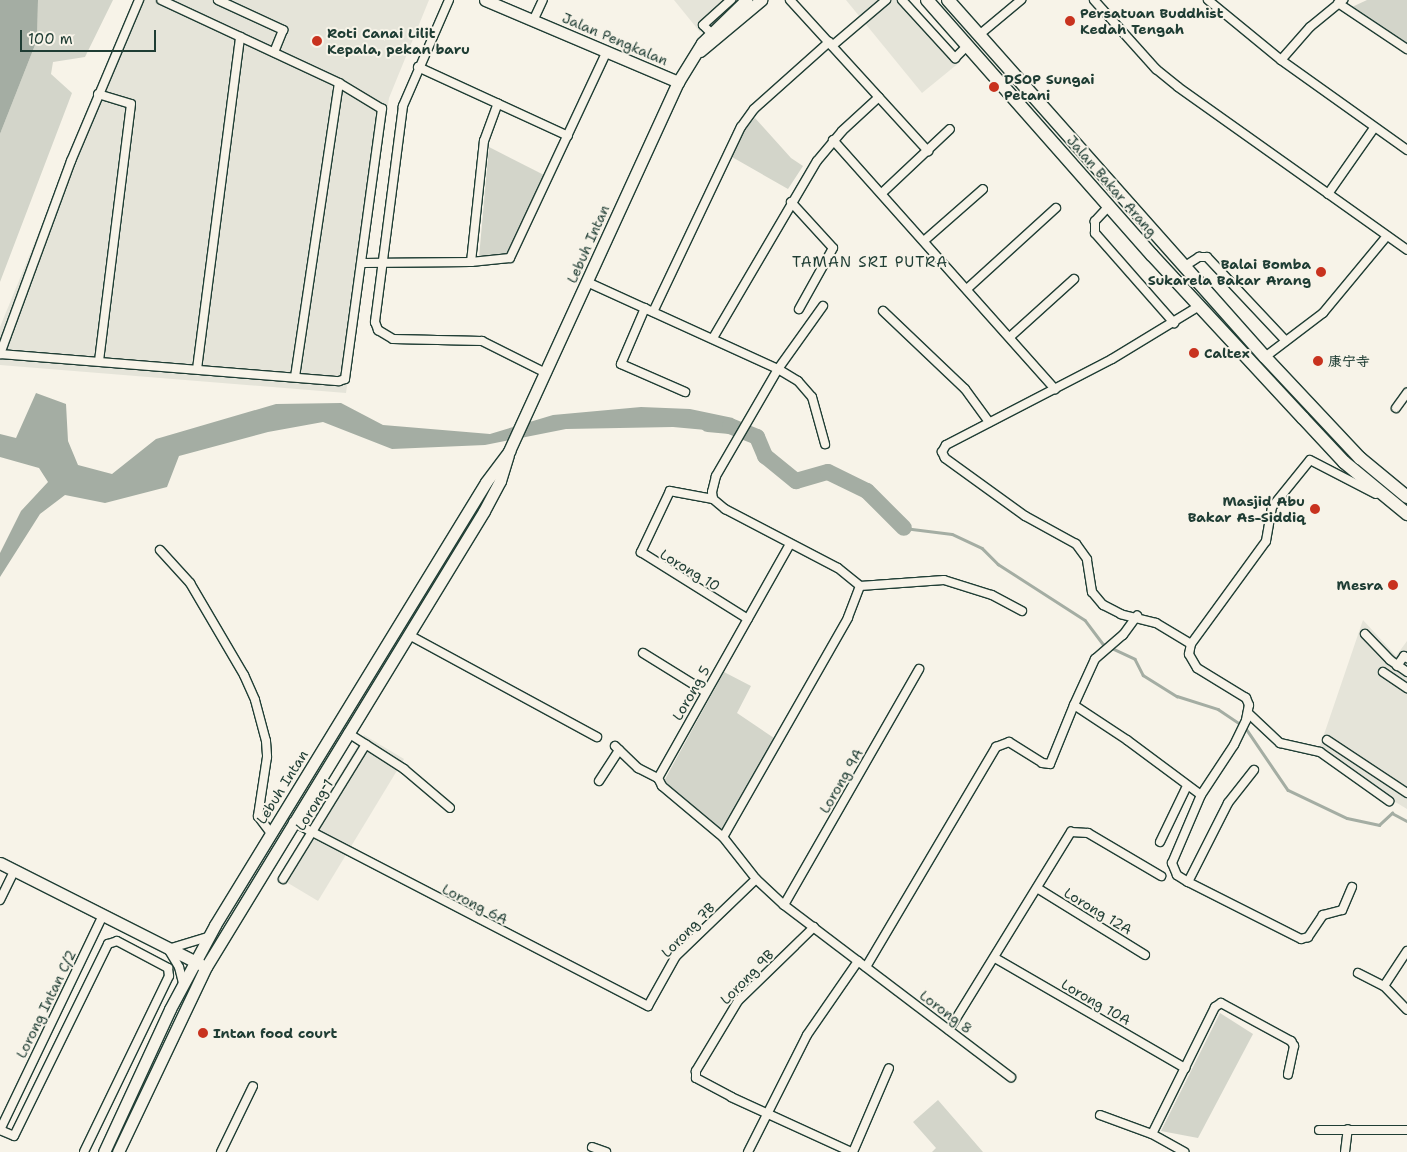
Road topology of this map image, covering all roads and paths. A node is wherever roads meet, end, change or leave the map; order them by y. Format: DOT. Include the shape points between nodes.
graph roads {
  1 [pos="139,0"];
  2 [pos="161,0"];
  3 [pos="218,0"];
  4 [pos="449,0"];
  5 [pos="485,0"];
  6 [pos="543,0"];
  7 [pos="731,0"];
  8 [pos="746,0"];
  9 [pos="761,0"];
  10 [pos="790,0"];
  11 [pos="886,0"];
  12 [pos="902,0"];
  13 [pos="927,0"];
  14 [pos="948,0"];
  15 [pos="1021,0"];
  16 [pos="1094,0"];
  17 [pos="1208,0"];
  18 [pos="1340,2"];
  19 [pos="533,21"];
  20 [pos="711,33"];
  21 [pos="979,35"];
  22 [pos="240,37"];
  23 [pos="831,44"];
  24 [pos="967,46"];
  25 [pos="1407,49"];
  26 [pos="274,52"];
  27 [pos="699,52"];
  28 [pos="606,53"];
  29 [pos="1281,60"];
  30 [pos="418,67"];
  31 [pos="678,82"];
  32 [pos="339,83"];
  33 [pos="98,94"];
  34 [pos="879,97"];
  35 [pos="498,103"];
  36 [pos="1374,128"];
  37 [pos="950,129"];
  38 [pos="568,136"];
  39 [pos="834,140"];
  40 [pos="1407,150"];
  41 [pos="928,151"];
  42 [pos="1095,164"];
  43 [pos="1082,175"];
  44 [pos="983,189"];
  45 [pos="882,192"];
  46 [pos="1328,194"];
  47 [pos="791,202"];
  48 [pos="1109,206"];
  49 [pos="1056,208"];
  50 [pos="1387,236"];
  51 [pos="925,240"];
  52 [pos="1407,250"];
  53 [pos="471,262"];
  54 [pos="363,263"];
  55 [pos="380,264"];
  56 [pos="1185,266"];
  57 [pos="1074,279"];
  58 [pos="587,282"];
  59 [pos="968,288"];
  60 [pos="823,306"];
  61 [pos="1199,306"];
  62 [pos="645,308"];
  63 [pos="799,309"];
  64 [pos="883,311"];
  65 [pos="653,312"];
  66 [pos="1174,323"];
  67 [pos="1011,336"];
  68 [pos="714,338"];
  69 [pos="1286,341"];
  70 [pos="0,354"];
  71 [pos="1265,357"];
  72 [pos="99,362"];
  73 [pos="197,369"];
  74 [pos="778,369"];
  75 [pos="546,373"];
  76 [pos="295,377"];
  77 [pos="1056,389"];
  78 [pos="685,392"];
  79 [pos="1407,392"];
  80 [pos="1396,408"];
  81 [pos="989,422"];
  82 [pos="825,444"];
  83 [pos="511,448"];
  84 [pos="1407,497"];
  85 [pos="713,499"];
  86 [pos="1387,499"];
  87 [pos="1407,514"];
  88 [pos="790,544"];
  89 [pos="160,550"];
  90 [pos="860,586"];
  91 [pos="1022,611"];
  92 [pos="1137,616"];
  93 [pos="748,619"];
  94 [pos="1365,634"];
  95 [pos="409,635"];
  96 [pos="1191,644"];
  97 [pos="643,653"];
  98 [pos="1407,658"];
  99 [pos="1397,666"];
  100 [pos="919,669"];
  101 [pos="1382,672"];
  102 [pos="1407,672"];
  103 [pos="1407,688"];
  104 [pos="706,692"];
  105 [pos="1074,706"];
  106 [pos="1247,717"];
  107 [pos="348,733"];
  108 [pos="597,738"];
  109 [pos="1327,740"];
  110 [pos="366,744"];
  111 [pos="1254,770"];
  112 [pos="658,778"];
  113 [pos="599,782"];
  114 [pos="1188,786"];
  115 [pos="1407,793"];
  116 [pos="1201,795"];
  117 [pos="1389,801"];
  118 [pos="450,808"];
  119 [pos="293,822"];
  120 [pos="271,833"];
  121 [pos="311,834"];
  122 [pos="723,837"];
  123 [pos="1160,842"];
  124 [pos="0,864"];
  125 [pos="14,871"];
  126 [pos="1161,876"];
  127 [pos="283,879"];
  128 [pos="756,879"];
  129 [pos="1188,882"];
  130 [pos="1352,887"];
  131 [pos="1037,888"];
  132 [pos="0,900"];
  133 [pos="784,905"];
  134 [pos="102,917"];
  135 [pos="814,927"];
  136 [pos="208,937"];
  137 [pos="168,948"];
  138 [pos="1407,951"];
  139 [pos="1145,955"];
  140 [pos="995,958"];
  141 [pos="194,961"];
  142 [pos="858,961"];
  143 [pos="206,967"];
  144 [pos="866,967"];
  145 [pos="1358,972"];
  146 [pos="183,983"];
  147 [pos="1384,986"];
  148 [pos="60,1004"];
  149 [pos="648,1006"];
  150 [pos="74,1010"];
  151 [pos="1407,1010"];
  152 [pos="949,1030"];
  153 [pos="173,1033"];
  154 [pos="137,1041"];
  155 [pos="151,1048"];
  156 [pos="889,1068"];
  157 [pos="1184,1068"];
  158 [pos="1288,1074"];
  159 [pos="1010,1077"];
  160 [pos="253,1086"];
  161 [pos="768,1115"];
  162 [pos="1100,1115"];
  163 [pos="1348,1129"];
  164 [pos="0,1130"];
  165 [pos="1319,1130"];
  166 [pos="1407,1130"];
  167 [pos="1152,1134"];
  168 [pos="592,1146"];
  169 [pos="84,1152"];
  170 [pos="104,1152"];
  171 [pos="118,1152"];
  172 [pos="221,1152"];
  173 [pos="606,1152"];
  174 [pos="748,1152"];
  175 [pos="852,1152"];
  176 [pos="1184,1152"];
  177 [pos="1345,1152"];
  1 -- 33 [label="street"];
  2 -- 22 [label="street"];
  3 -- 26 [label="street" via="283,30"];
  4 -- 30 [label="street"];
  5 -- 19 [label="main road, Jalan Pengkalan"];
  6 -- 19 [label="street"];
  7 -- 20 [label="street" via="703,25"];
  8 -- 20 [label="main road, Lebuh Intan"];
  9 -- 27 [label="main road, Lebuh Intan"];
  10 -- 23 [label="street"];
  11 -- 23 [label="street"];
  12 -- 24 [label="street" via="955,58"];
  13 -- 24 [label="main road, Jalan Bakar Arang"];
  14 -- 21 [label="main road, Jalan Bakar Arang"];
  15 -- 21 [label="street"];
  16 -- 46 [label="street" via="1156,69"];
  17 -- 29 [label="street"];
  18 -- 25 [label="street"];
  18 -- 29 [label="street" via="1310,27"];
  19 -- 28 [label="main road, Jalan Pengkalan"];
  20 -- 27 [label="main road, Lebuh Intan"];
  21 -- 42 [label="main road, Jalan Bakar Arang"];
  22 -- 26 [label="street"];
  22 -- 73 [label="street"];
  23 -- 34 [label="street"];
  23 -- 65 [label="street" via="754,109 741,127"];
  24 -- 43 [label="main road, Jalan Bakar Arang"];
  26 -- 32 [label="street"];
  27 -- 31 [label="main road, Lebuh Intan"];
  28 -- 31 [label="main road, Jalan Pengkalan"];
  28 -- 38 [label="street"];
  29 -- 36 [label="street"];
  30 -- 35 [label="street"];
  30 -- 55 [label="street" via="403,106"];
  31 -- 58 [label="main road, Lebuh Intan"];
  32 -- 54 [label="street" via="382,109"];
  32 -- 76 [label="street"];
  33 -- 70 [label="street"];
  33 -- 72 [label="street" via="131,104"];
  34 -- 39 [label="street"];
  34 -- 41 [label="street"];
  35 -- 38 [label="street"];
  35 -- 53 [label="street" via="484,141"];
  36 -- 40 [label="street"];
  36 -- 46 [label="street"];
  37 -- 41 [label="street"];
  38 -- 53 [label="street" via="514,254 505,261"];
  39 -- 45 [label="street"];
  39 -- 47 [label="street"];
  41 -- 45 [label="street"];
  42 -- 43 [label="main road"];
  42 -- 56 [label="main road, Jalan Bakar Arang"];
  43 -- 48 [label="main road, Jalan Bakar Arang"];
  44 -- 51 [label="street"];
  45 -- 51 [label="street"];
  46 -- 50 [label="street"];
  47 -- 63 [label="street" via="833,248"];
  47 -- 68 [label="street"];
  48 -- 61 [label="main road, Jalan Bakar Arang"];
  48 -- 66 [label="street" via="1095,221 1095,233"];
  49 -- 59 [label="street"];
  50 -- 52 [label="street"];
  50 -- 69 [label="street" via="1323,313"];
  51 -- 59 [label="street"];
  53 -- 55 [label="street"];
  54 -- 55 [label="street"];
  54 -- 76 [label="street" via="345,378 338,381"];
  55 -- 75 [label="street" via="375,322 384,336 392,339 475,339"];
  56 -- 69 [label="street" via="1199,257 1210,259"];
  56 -- 71 [label="main road, Jalan Bakar Arang"];
  57 -- 67 [label="street"];
  58 -- 62 [label="street"];
  58 -- 75 [label="main road, Lebuh Intan"];
  59 -- 67 [label="street"];
  60 -- 74 [label="street"];
  61 -- 66 [label="street"];
  61 -- 86 [label="main road, Jalan Bakar Arang" via="1344,462"];
  62 -- 65 [label="street"];
  62 -- 78 [label="street" via="621,364"];
  64 -- 81 [label="street" via="965,389"];
  65 -- 68 [label="street"];
  66 -- 77 [label="street"];
  67 -- 77 [label="street"];
  68 -- 74 [label="street"];
  69 -- 71 [label="street"];
  70 -- 72 [label="street"];
  71 -- 84 [label="main road, Jalan Bakar Arang" via="1360,458"];
  72 -- 73 [label="street"];
  73 -- 76 [label="street"];
  74 -- 82 [label="street" via="798,381 812,397"];
  74 -- 85 [label="street" via="716,476"];
  75 -- 83 [label="main road, Lebuh Intan"];
  77 -- 81 [label="street"];
  79 -- 80 [label="street"];
  81 -- 92 [label="street" via="946,445 943,455 1038,525 1076,544 1087,559 1095,597 1113,612"];
  83 -- 95 [label="main road, Lebuh Intan" via="500,481 484,511"];
  83 -- 120 [label="main road, Lebuh Intan" via="486,482"];
  85 -- 88 [label="street"];
  85 -- 93 [label="street, Lorong 10" via="670,491 641,552"];
  86 -- 87 [label="main road, Jalan Bakar Arang"];
  86 -- 96 [label="street" via="1310,460 1269,512 1270,531 1266,541"];
  88 -- 90 [label="street" via="838,568"];
  88 -- 93 [label="street, Lorong 5"];
  89 -- 120 [label="street" via="190,582 255,700 266,741 258,816"];
  90 -- 91 [label="street" via="937,579 992,595"];
  90 -- 122 [label="street" via="848,618"];
  92 -- 96 [label="street" via="1156,623"];
  92 -- 105 [label="street" via="1123,635 1107,647 1084,678"];
  93 -- 104 [label="street, Lorong 5"];
  94 -- 99 [label="street"];
  95 -- 107 [label="main road, Lebuh Intan"];
  95 -- 108 [label="street"];
  96 -- 106 [label="street" via="1191,662 1246,698"];
  97 -- 104 [label="street"];
  98 -- 99 [label="street" via="1404,656"];
  99 -- 102 [label="street"];
  100 -- 133 [label="street, Lorong 9A"];
  101 -- 103 [label="street"];
  104 -- 112 [label="street, Lorong 5"];
  105 -- 114 [label="street" via="1128,740"];
  105 -- 144 [label="street" via="1050,764 1042,763 1009,742 996,747"];
  106 -- 116 [label="street" via="1234,745"];
  106 -- 117 [label="street" via="1280,743 1320,752"];
  107 -- 110 [label="street"];
  107 -- 119 [label="main road, Lebuh Intan"];
  109 -- 115 [label="street"];
  110 -- 118 [label="street" via="404,769"];
  110 -- 121 [label="street, Lorong 1"];
  111 -- 129 [label="street" via="1228,803"];
  112 -- 113 [label="street" via="638,768 617,748"];
  112 -- 122 [label="street" via="662,786"];
  114 -- 116 [label="street"];
  114 -- 123 [label="street"];
  116 -- 129 [label="street" via="1172,858 1175,872"];
  119 -- 121 [label="street, Lorong 6A"];
  119 -- 143 [label="main road, Lebuh Intan"];
  120 -- 136 [label="main road, Lebuh Intan"];
  121 -- 127 [label="street, Lorong 1"];
  121 -- 149 [label="street, Lorong 6A"];
  122 -- 128 [label="street, Lorong 8"];
  124 -- 125 [label="main road"];
  125 -- 132 [label="street"];
  125 -- 134 [label="main road"];
  126 -- 131 [label="street" via="1088,833 1076,830 1067,836"];
  128 -- 133 [label="street, Lorong 8"];
  128 -- 149 [label="street, Lorong 7B" via="676,956"];
  129 -- 130 [label="street" via="1301,939 1308,937 1323,915 1342,910"];
  131 -- 139 [label="street, Lorong 12A"];
  131 -- 140 [label="street"];
  133 -- 135 [label="street, Lorong 8"];
  134 -- 137 [label="main road"];
  134 -- 148 [label="street, Lorong Intan C/2"];
  135 -- 142 [label="street, Lorong 8"];
  135 -- 161 [label="street, Lorong 9B" via="738,1001 696,1071 696,1078"];
  136 -- 137 [label="street"];
  136 -- 141 [label="main road, Lebuh Intan"];
  137 -- 141 [label="main road"];
  137 -- 146 [label="street" via="179,967"];
  138 -- 147 [label="street"];
  140 -- 152 [label="street"];
  140 -- 157 [label="street, Lorong 10A"];
  141 -- 143 [label="main road"];
  141 -- 146 [label="main road, Lebuh Intan"];
  142 -- 144 [label="street, Lorong 8"];
  142 -- 161 [label="street" via="807,1035"];
  143 -- 153 [label="main road, Lebuh Intan"];
  144 -- 152 [label="street, Lorong 8"];
  145 -- 147 [label="street"];
  146 -- 155 [label="main road, Lebuh Intan"];
  147 -- 151 [label="street"];
  148 -- 150 [label="street"];
  148 -- 164 [label="street, Lorong Intan C/2"];
  150 -- 154 [label="street" via="108,944 117,941 170,971"];
  150 -- 164 [label="street" via="14,1136"];
  152 -- 159 [label="street, Lorong 8"];
  153 -- 155 [label="main road" via="161,1047"];
  153 -- 171 [label="main road, Lebuh Intan"];
  154 -- 155 [label="street"];
  154 -- 169 [label="street"];
  155 -- 170 [label="main road, Lebuh Intan"];
  156 -- 175 [label="street"];
  157 -- 158 [label="street" via="1215,1007 1221,1003 1291,1041 1294,1046"];
  157 -- 167 [label="street"];
  160 -- 172 [label="street"];
  161 -- 174 [label="street"];
  161 -- 175 [label="street"];
  162 -- 167 [label="street"];
  163 -- 165 [label="street"];
  163 -- 166 [label="street"];
  163 -- 177 [label="street"];
  167 -- 176 [label="street"];
  168 -- 173 [label="street"];
}
